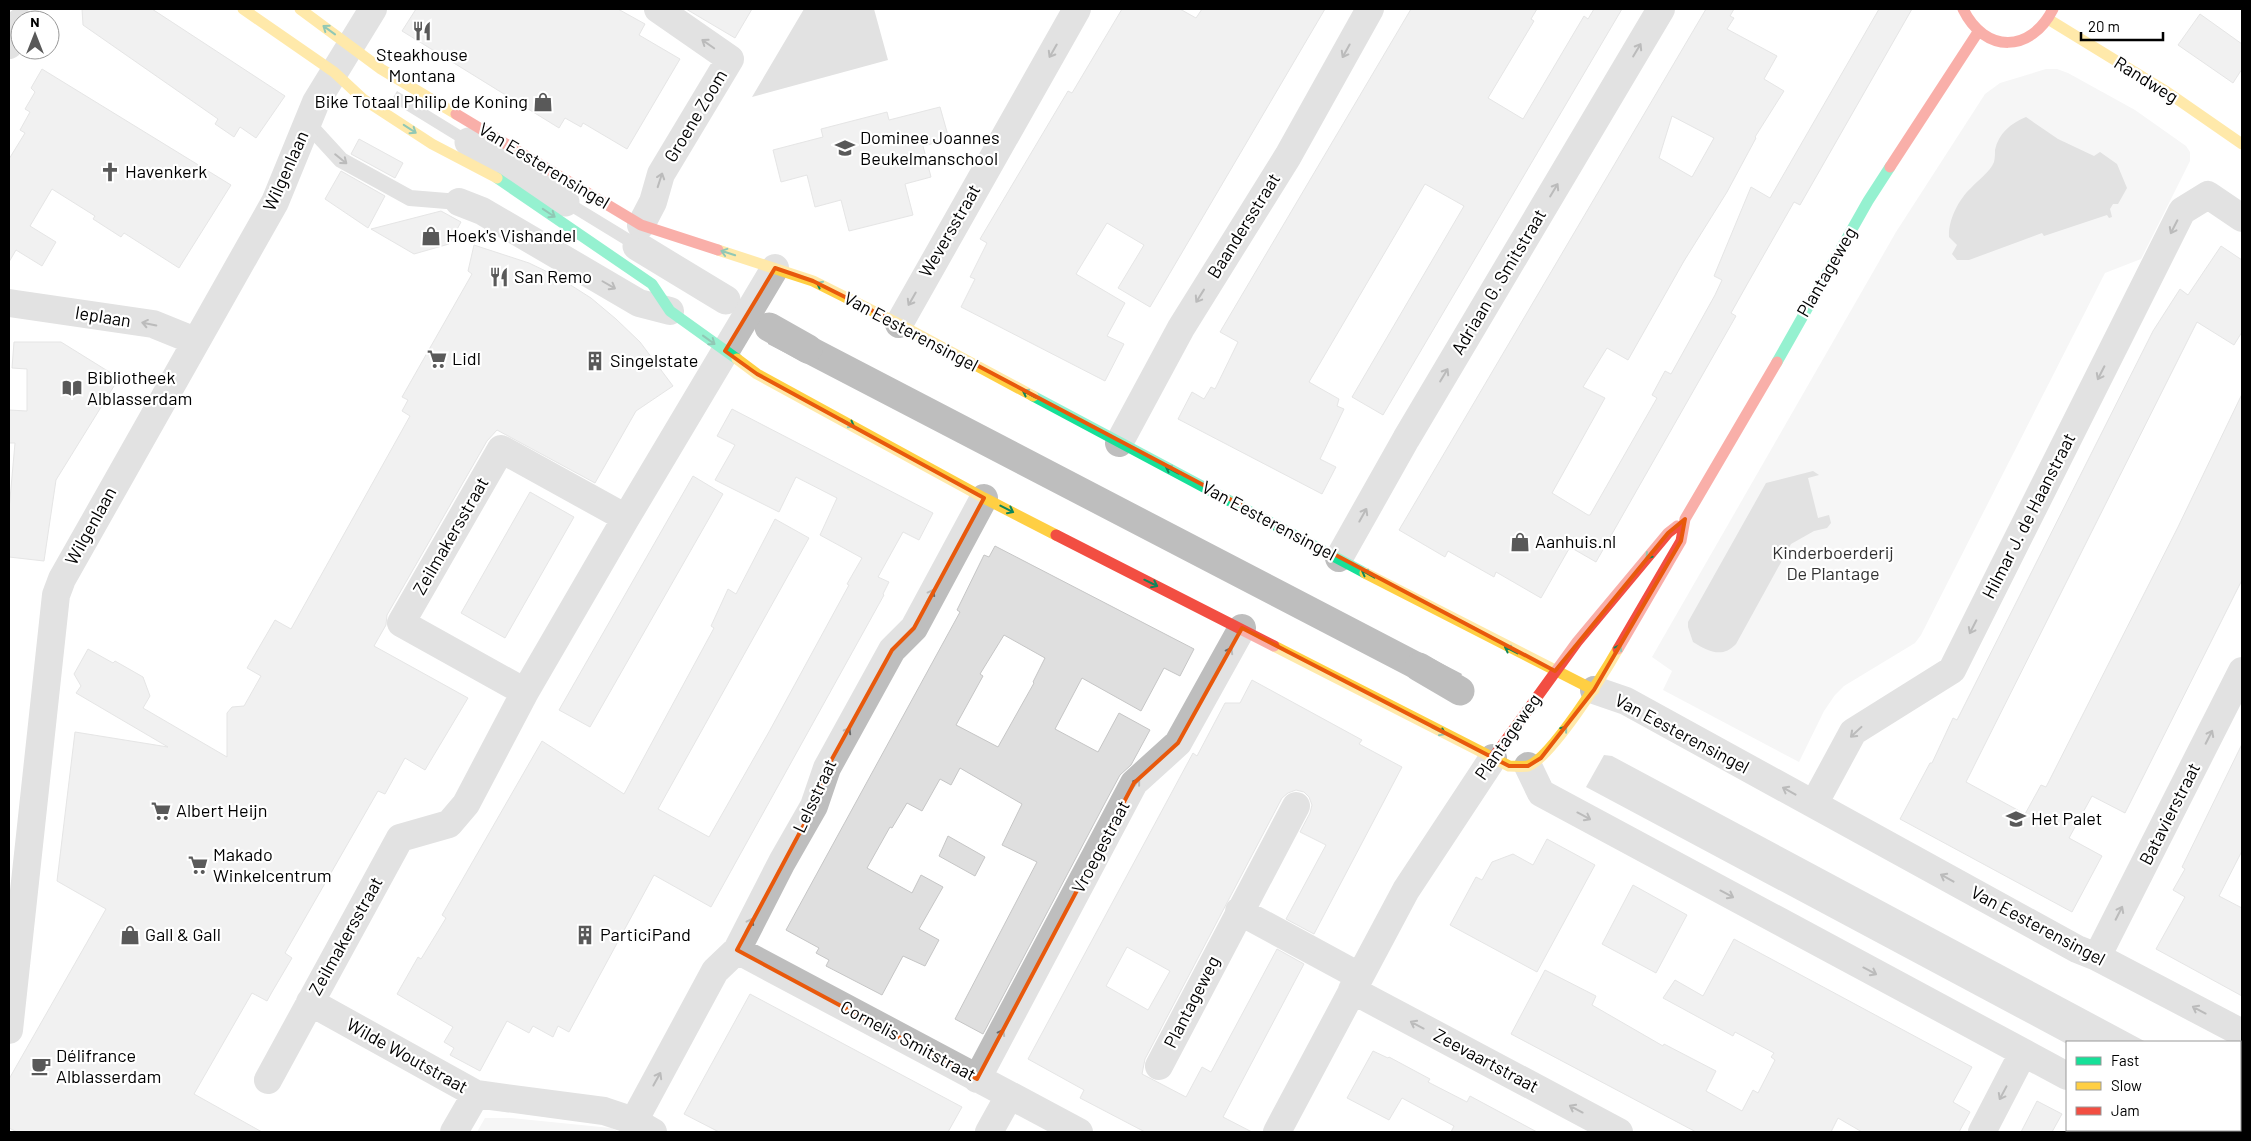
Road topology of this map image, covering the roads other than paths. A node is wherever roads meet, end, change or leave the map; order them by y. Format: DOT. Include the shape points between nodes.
graph roads {
  1 [pos="243,9"];
  2 [pos="300,9"];
  3 [pos="658,9"];
  4 [pos="1077,9"];
  5 [pos="1370,9"];
  6 [pos="1661,9"];
  7 [pos="1963,9"];
  8 [pos="366,12"];
  9 [pos="2050,14"];
  10 [pos="1978,32"];
  11 [pos="351,46"];
  12 [pos="334,72"];
  13 [pos="308,124"];
  14 [pos="2242,144"];
  15 [pos="459,202"];
  16 [pos="2242,218"];
  17 [pos="641,225"];
  18 [pos="775,268"];
  19 [pos="9,303"];
  20 [pos="670,311"];
  21 [pos="899,324"];
  22 [pos="195,341"];
  23 [pos="725,352"];
  24 [pos="1118,442"];
  25 [pos="984,498"];
  26 [pos="626,518"];
  27 [pos="1685,519"];
  28 [pos="1339,558"];
  29 [pos="1242,628"];
  30 [pos="1555,671"];
  31 [pos="2242,671"];
  32 [pos="1594,690"];
  33 [pos="525,692"];
  34 [pos="1493,758"];
  35 [pos="1528,766"];
  36 [pos="1814,804"];
  37 [pos="1296,806"];
  38 [pos="1239,911"];
  39 [pos="737,950"];
  40 [pos="2097,957"];
  41 [pos="1356,983"];
  42 [pos="310,1002"];
  43 [pos="9,1030"];
  44 [pos="2242,1033"];
  45 [pos="2023,1053"];
  46 [pos="1159,1066"];
  47 [pos="2066,1075"];
  48 [pos="977,1079"];
  49 [pos="268,1080"];
  50 [pos="476,1094"];
  51 [pos="1009,1096"];
  52 [pos="644,1127"];
  53 [pos="454,1132"];
  54 [pos="989,1132"];
  55 [pos="1079,1132"];
  56 [pos="1277,1132"];
  57 [pos="1619,1132"];
  58 [pos="1982,1132"];
  1 -- 12 [label="street, Van Eesterensingel"];
  11 -- 2 [label="street, Van Eesterensingel, one-way"];
  17 -- 3 [label="street, Groene Zoom, one-way" via="653,202 661,174 730,60"];
  4 -- 21 [label="street, Weversstraat, one-way"];
  5 -- 24 [label="street, Baandersstraat, one-way" via="1288,156 1181,328"];
  28 -- 6 [label="street, Adriaan G. Smitstraat, one-way"];
  7 -- 10 [label="street"];
  8 -- 11 [label="street, Wilgenlaan"];
  9 -- 10 [label="street" via="2033,35 2012,42 1991,40"];
  9 -- 14 [label="street, Randweg"];
  10 -- 27 [label="street, Plantageweg" via="1868,201"];
  11 -- 12 [label="street, Wilgenlaan"];
  11 -- 17 [label="street, Van Eesterensingel" via="381,69"];
  12 -- 13 [label="street, Wilgenlaan" via="316,102"];
  12 -- 20 [label="street, Van Eesterensingel, one-way" via="363,98 432,144 500,180 652,284"];
  13 -- 15 [label="lane, one-way" via="341,160 410,198"];
  13 -- 22 [label="street, Wilgenlaan" via="275,202"];
  15 -- 20 [label="street, Van Eesterensingel, one-way" via="482,211 639,303"];
  16 -- 36 [label="street, Hilmar J. de Haanstraat, one-way" via="2208,195 2182,211 1952,670 1853,732"];
  18 -- 17 [label="street, Van Eesterensingel, one-way"];
  21 -- 18 [label="street, Van Eesterensingel, one-way" via="813,281"];
  18 -- 23 [label="street, Zeilmakersstraat"];
  22 -- 19 [label="street, Ieplaan, one-way" via="153,324"];
  20 -- 23 [label="street, Van Eesterensingel, one-way"];
  24 -- 21 [label="street, Van Eesterensingel, one-way"];
  22 -- 43 [label="street, Wilgenlaan" via="104,500 56,595"];
  23 -- 25 [label="street, Van Eesterensingel, one-way" via="766,378"];
  23 -- 26 [label="street, Zeilmakersstraat"];
  28 -- 24 [label="street, Van Eesterensingel, one-way"];
  25 -- 29 [label="street, Van Eesterensingel, one-way"];
  39 -- 25 [label="street, Lelsstraat, one-way" via="814,806 827,768 892,650 914,628"];
  26 -- 33 [label="street, Zeilmakersstraat"];
  26 -- 33 [label="street, Zeilmakersstraat" via="501,450 496,458 401,623"];
  27 -- 30 [label="street, Plantageweg, one-way" via="1668,533"];
  32 -- 27 [label="street, Plantageweg, one-way" via="1681,541"];
  30 -- 28 [label="street, Van Eesterensingel, one-way"];
  29 -- 34 [label="street, Van Eesterensingel, one-way"];
  48 -- 29 [label="street, Vroegestraat, one-way" via="1134,783 1178,743"];
  30 -- 32 [label="street, Van Eesterensingel"];
  30 -- 34 [label="street, Plantageweg"];
  40 -- 31 [label="street, Batavierstraat, one-way"];
  35 -- 32 [label="street, Plantageweg, one-way" via="1541,758"];
  36 -- 32 [label="street, Van Eesterensingel, one-way" via="1626,701"];
  33 -- 42 [label="street, Zeilmakersstraat" via="466,804 448,824 400,838"];
  34 -- 35 [label="street, Van Eesterensingel" via="1510,766"];
  34 -- 41 [label="street, Plantageweg" via="1406,890"];
  35 -- 45 [label="street, one-way" via="1541,794"];
  40 -- 36 [label="street, Van Eesterensingel, one-way"];
  37 -- 38 [label="street, Plantageweg"];
  38 -- 41 [label="street"];
  38 -- 46 [label="street, Plantageweg"];
  39 -- 48 [label="street, Cornelis Smitstraat"];
  52 -- 39 [label="street, Lelsstraat, one-way" via="715,971"];
  44 -- 40 [label="street, Van Eesterensingel, one-way"];
  41 -- 56 [label="street, Plantageweg"];
  57 -- 41 [label="street, Zeevaartstraat, one-way"];
  42 -- 49 [label="street, Zeilmakersstraat"];
  42 -- 50 [label="street, Wilde Woutstraat"];
  45 -- 47 [label="street"];
  45 -- 58 [label="street, one-way"];
  48 -- 51 [label="street, Cornelis Smitstraat"];
  50 -- 52 [label="street, Wilde Woutstraat" via="604,1111"];
  50 -- 53 [label="street"];
  51 -- 54 [label="street"];
  51 -- 55 [label="street, Cornelis Smitstraat"];
}
